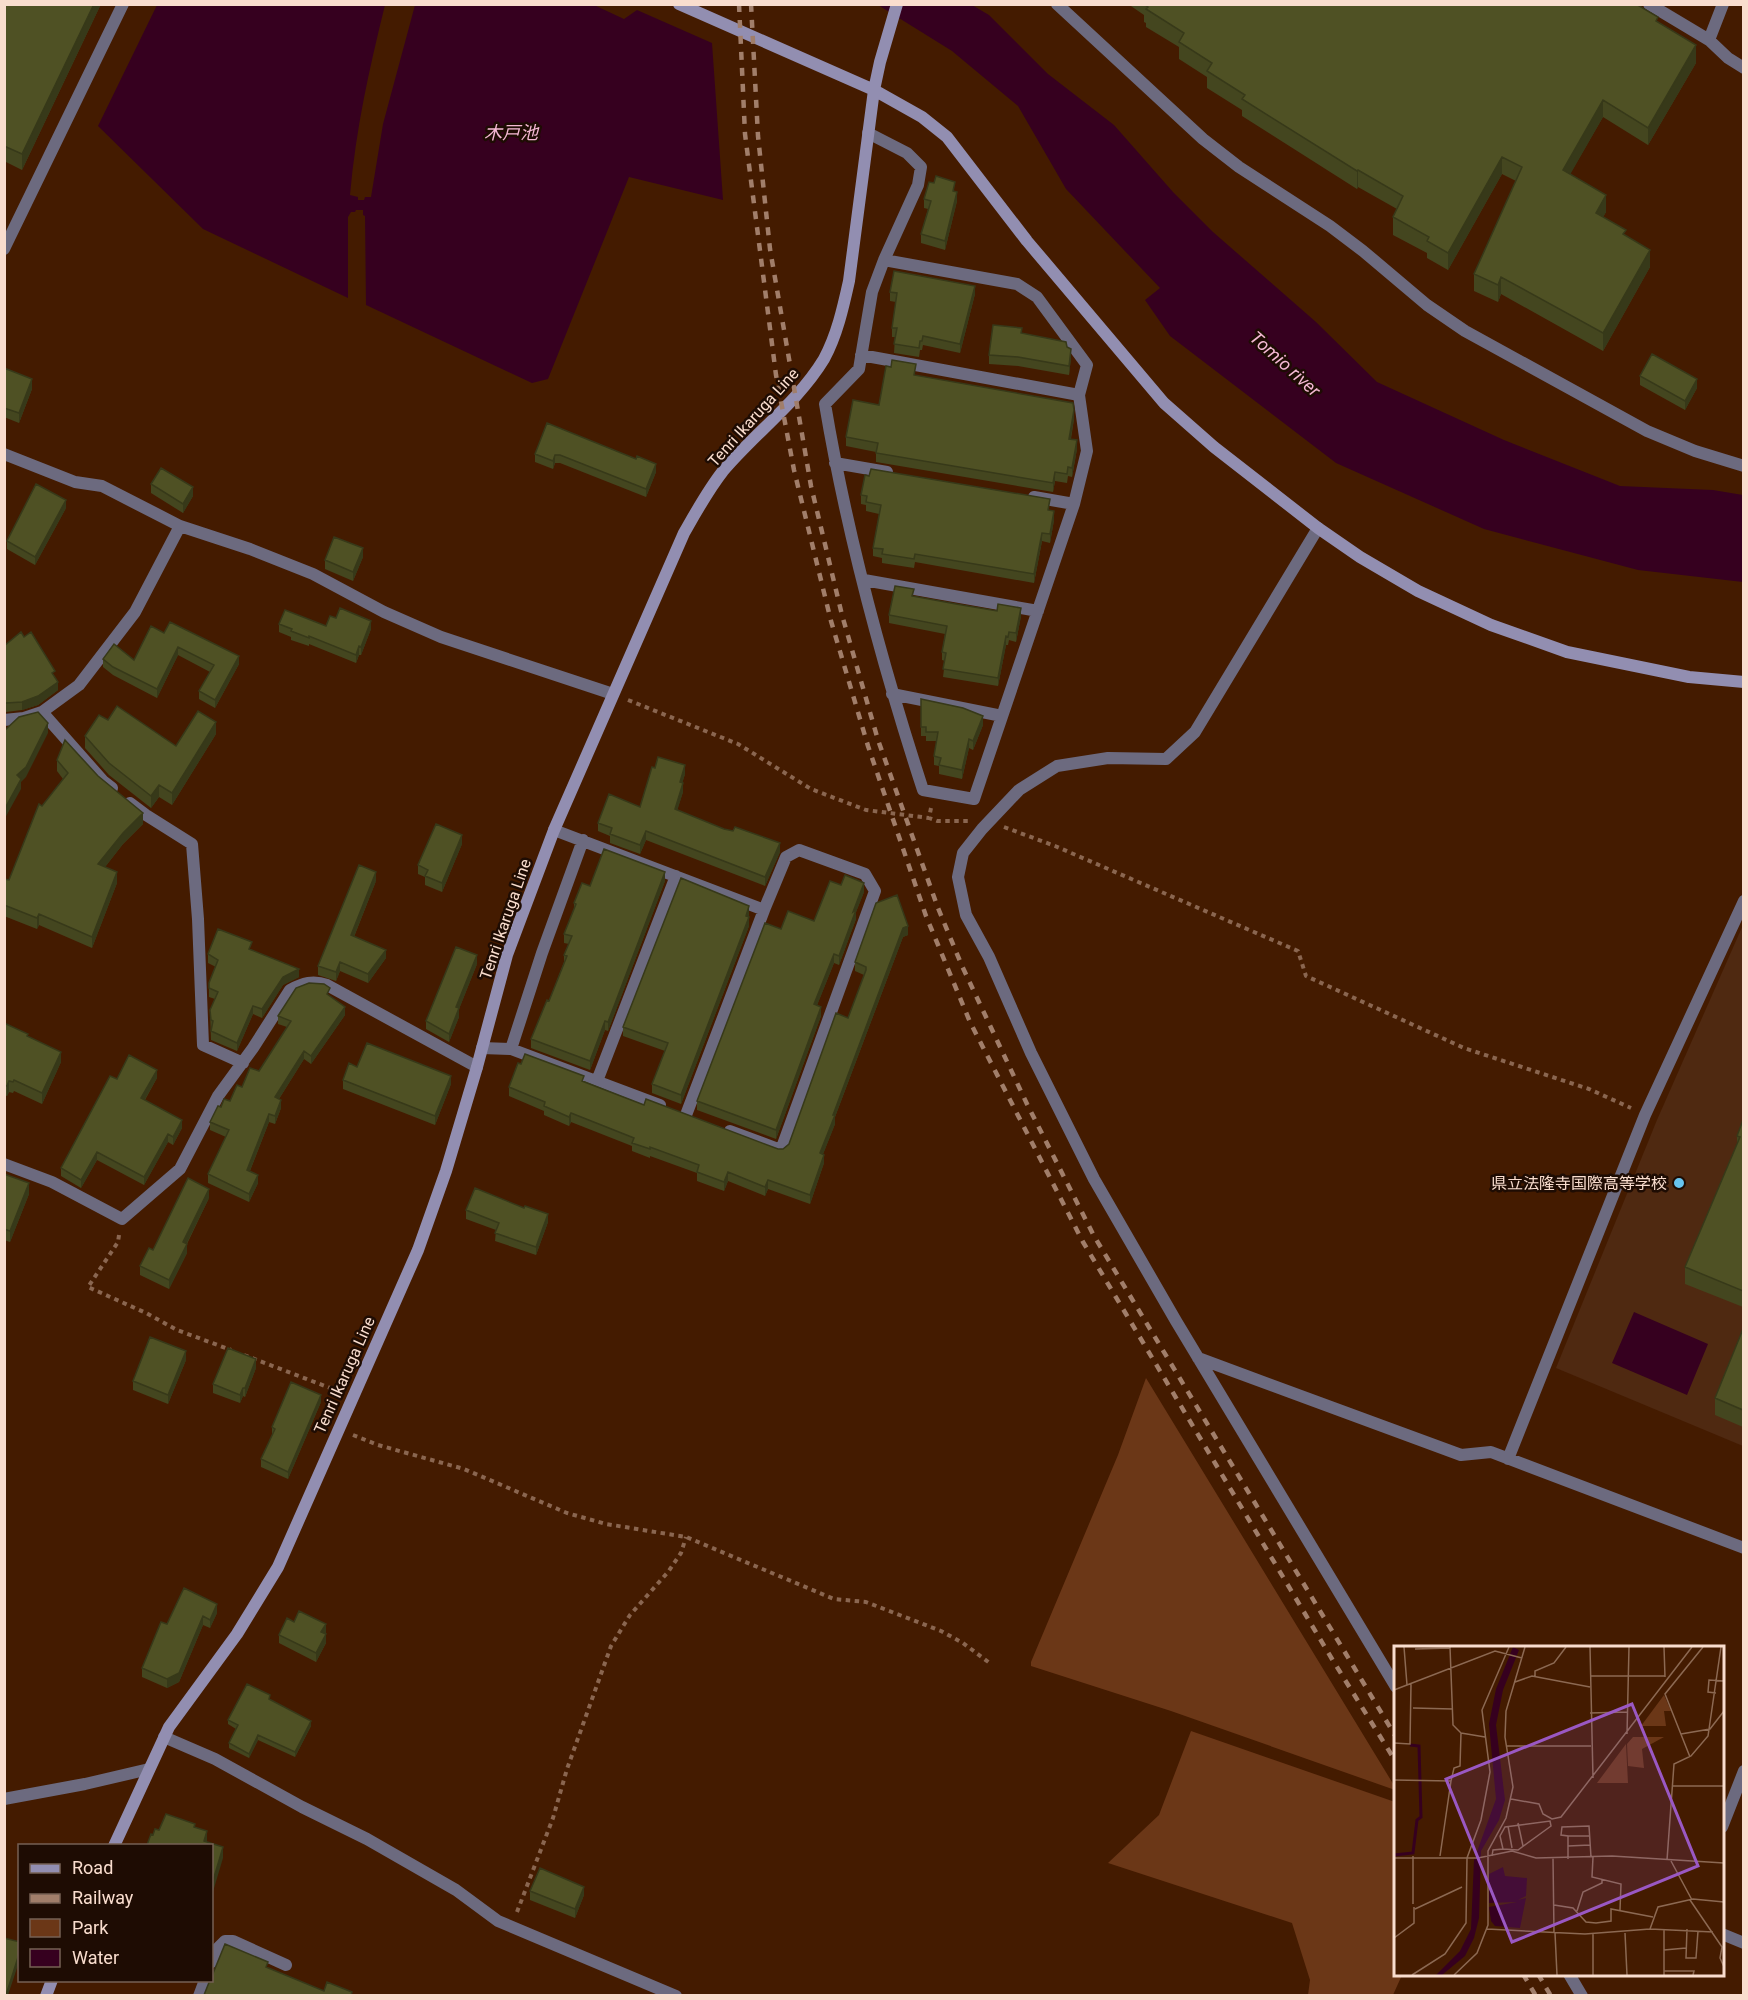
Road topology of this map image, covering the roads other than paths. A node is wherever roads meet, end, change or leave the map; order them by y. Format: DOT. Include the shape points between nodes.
graph roads {
  1 [pos="123,4"];
  2 [pos="679,4"];
  3 [pos="897,4"];
  4 [pos="1057,4"];
  5 [pos="1649,4"];
  6 [pos="1723,4"];
  7 [pos="1709,40"];
  8 [pos="1743,68"];
  9 [pos="874,90"];
  10 [pos="868,133"];
  11 [pos="4,249"];
  12 [pos="884,260"];
  13 [pos="861,355"];
  14 [pos="1079,395"];
  15 [pos="4,454"];
  16 [pos="835,463"];
  17 [pos="1743,466"];
  18 [pos="903,475"];
  19 [pos="1017,494"];
  20 [pos="1074,504"];
  21 [pos="180,526"];
  22 [pos="1318,528"];
  23 [pos="864,580"];
  24 [pos="1038,611"];
  25 [pos="1743,682"];
  26 [pos="613,694"];
  27 [pos="892,694"];
  28 [pos="42,712"];
  29 [pos="1002,716"];
  30 [pos="4,720"];
  31 [pos="554,830"];
  32 [pos="583,840"];
  33 [pos="676,876"];
  34 [pos="1743,901"];
  35 [pos="765,910"];
  36 [pos="482,1048"];
  37 [pos="511,1049"];
  38 [pos="243,1063"];
  39 [pos="477,1067"];
  40 [pos="597,1081"];
  41 [pos="718,1126"];
  42 [pos="4,1164"];
  43 [pos="1198,1358"];
  44 [pos="1508,1459"];
  45 [pos="1743,1548"];
  46 [pos="1394,1685"];
  47 [pos="164,1737"];
  48 [pos="149,1769"];
  49 [pos="1743,1771"];
  50 [pos="4,1799"];
  51 [pos="1724,1822"];
  52 [pos="114,1844"];
  53 [pos="1724,1935"];
  54 [pos="1743,1943"];
  55 [pos="213,1959"];
  56 [pos="286,1965"];
  57 [pos="1570,1976"];
  58 [pos="676,1995"];
  59 [pos="1582,1995"];
  1 -- 11 [label="street"];
  2 -- 9 [label="main road"];
  3 -- 9 [label="main road, Tenri Ikaruga Line"];
  4 -- 17 [label="street" via="1203,139 1330,226 1427,305 1466,331 1647,431"];
  5 -- 7 [label="street"];
  6 -- 7 [label="street"];
  7 -- 8 [label="street"];
  9 -- 10 [label="main road, Tenri Ikaruga Line"];
  9 -- 22 [label="main road" via="922,117 947,137 1027,241 1164,403"];
  10 -- 12 [label="street" via="907,153 921,167 918,185"];
  10 -- 26 [label="main road, Tenri Ikaruga Line" via="849,281 828,350 801,390 722,472 700,506 684,533"];
  12 -- 13 [label="street" via="872,292"];
  12 -- 14 [label="street" via="1017,284 1037,297 1087,364"];
  13 -- 14 [label="street"];
  13 -- 16 [label="street" via="859,369 825,404"];
  14 -- 20 [label="street" via="1087,451"];
  15 -- 21 [label="street" via="75,482 102,486"];
  16 -- 18 [label="street"];
  16 -- 23 [label="street"];
  19 -- 20 [label="street"];
  20 -- 24 [label="street"];
  21 -- 26 [label="street" via="313,574 441,637"];
  21 -- 28 [label="street" via="135,612 79,685"];
  22 -- 25 [label="main road" via="1418,591 1491,626 1579,654 1689,678"];
  22 -- 43 [label="street" via="1195,732 1166,759 1108,758 1057,766 1018,790 988,822 963,853 958,877 966,915 1031,1053 1094,1179"];
  23 -- 24 [label="street"];
  23 -- 27 [label="street"];
  24 -- 29 [label="street"];
  26 -- 31 [label="main road, Tenri Ikaruga Line"];
  27 -- 29 [label="street"];
  27 -- 29 [label="street" via="923,790 974,799"];
  28 -- 30 [label="street"];
  28 -- 38 [label="street" via="103,781 192,844 203,1046"];
  31 -- 32 [label="street"];
  31 -- 36 [label="main road, Tenri Ikaruga Line" via="507,955"];
  32 -- 33 [label="street"];
  32 -- 37 [label="street"];
  33 -- 35 [label="street"];
  33 -- 40 [label="street"];
  34 -- 44 [label="street" via="1645,1115"];
  35 -- 40 [label="street" via="692,1117"];
  35 -- 41 [label="street" via="786,857 799,850 865,874 875,891 782,1150"];
  36 -- 37 [label="street"];
  36 -- 39 [label="main road, Tenri Ikaruga Line"];
  37 -- 40 [label="street"];
  38 -- 39 [label="street" via="290,990 316,981"];
  38 -- 42 [label="street" via="218,1096 180,1169 122,1219 52,1182"];
  39 -- 47 [label="main road, Tenri Ikaruga Line" via="418,1250 278,1567 237,1634"];
  43 -- 44 [label="street" via="1461,1455 1491,1452"];
  43 -- 46 [label="street"];
  44 -- 45 [label="street"];
  47 -- 48 [label="main road, Tenri Ikaruga Line"];
  47 -- 58 [label="street" via="215,1759 367,1839 456,1890 498,1921"];
  48 -- 50 [label="street"];
  48 -- 52 [label="main road, Tenri Ikaruga Line"];
  49 -- 51 [label="street"];
  53 -- 54 [label="street"];
  55 -- 56 [label="street" via="225,1941 233,1941"];
  57 -- 59 [label="street"];
}
